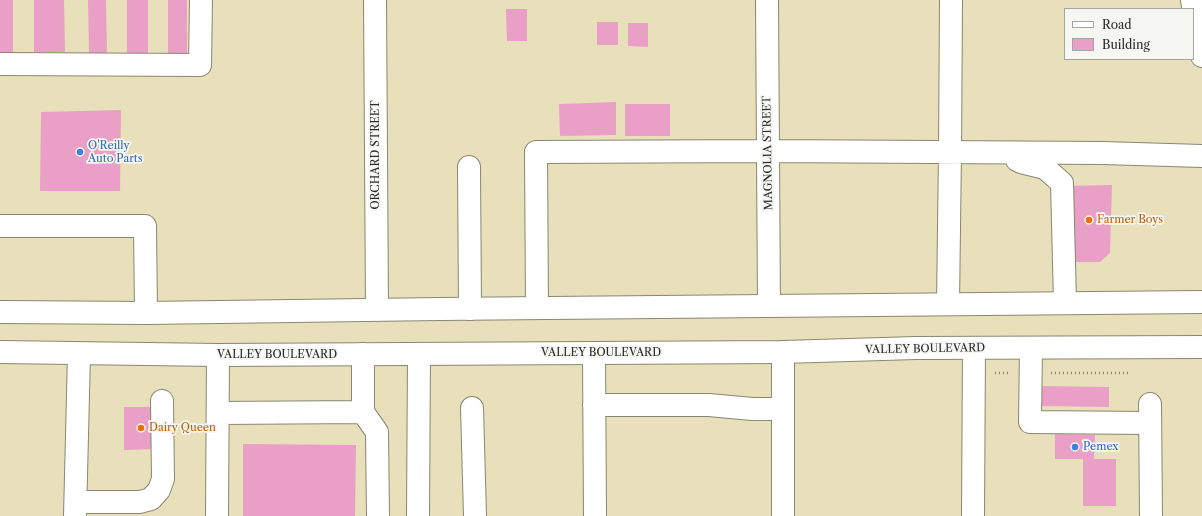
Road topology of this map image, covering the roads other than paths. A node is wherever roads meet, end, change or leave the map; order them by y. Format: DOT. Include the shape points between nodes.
graph roads {
  1 [pos="200,0"];
  2 [pos="375,0"];
  3 [pos="767,0"];
  4 [pos="950,0"];
  5 [pos="1194,11"];
  6 [pos="1202,56"];
  7 [pos="0,64"];
  8 [pos="768,151"];
  9 [pos="950,152"];
  10 [pos="1006,152"];
  11 [pos="1202,156"];
  12 [pos="469,167"];
  13 [pos="0,226"];
  14 [pos="1202,302"];
  15 [pos="1065,303"];
  16 [pos="948,304"];
  17 [pos="769,306"];
  18 [pos="470,308"];
  19 [pos="537,308"];
  20 [pos="377,309"];
  21 [pos="0,312"];
  22 [pos="146,313"];
  23 [pos="1202,347"];
  24 [pos="974,348"];
  25 [pos="1031,348"];
  26 [pos="0,352"];
  27 [pos="783,352"];
  28 [pos="594,353"];
  29 [pos="79,354"];
  30 [pos="363,354"];
  31 [pos="419,354"];
  32 [pos="218,355"];
  33 [pos="162,401"];
  34 [pos="594,405"];
  35 [pos="472,408"];
  36 [pos="783,409"];
  37 [pos="363,412"];
  38 [pos="218,413"];
  39 [pos="76,509"];
  40 [pos="217,516"];
  41 [pos="378,516"];
  42 [pos="418,516"];
  43 [pos="475,516"];
  44 [pos="595,516"];
  45 [pos="783,516"];
  46 [pos="973,516"];
  47 [pos="1151,516"];
  1 -- 7 [label="main road" via="200,65"];
  2 -- 20 [label="main road, ORCHARD STREET"];
  3 -- 8 [label="main road, MAGNOLIA STREET"];
  4 -- 9 [label="main road"];
  5 -- 6 [label="main road"];
  8 -- 9 [label="main road"];
  8 -- 17 [label="main road, MAGNOLIA STREET"];
  8 -- 19 [label="main road" via="536,152"];
  9 -- 10 [label="main road"];
  9 -- 16 [label="main road"];
  10 -- 11 [label="main road"];
  10 -- 15 [label="main road" via="1021,162 1045,168 1062,183"];
  12 -- 18 [label="main road"];
  13 -- 22 [label="main road" via="146,226"];
  14 -- 15 [label="main road"];
  15 -- 16 [label="main road"];
  16 -- 17 [label="main road"];
  17 -- 19 [label="main road"];
  18 -- 19 [label="main road"];
  18 -- 20 [label="main road"];
  20 -- 22 [label="main road"];
  21 -- 22 [label="main road"];
  23 -- 25 [label="main road, VALLEY BOULEVARD"];
  24 -- 25 [label="main road, VALLEY BOULEVARD"];
  24 -- 27 [label="main road, VALLEY BOULEVARD"];
  24 -- 46 [label="main road"];
  25 -- 47 [label="main road" via="1030,422 1150,413"];
  26 -- 29 [label="main road, VALLEY BOULEVARD"];
  27 -- 28 [label="main road, VALLEY BOULEVARD"];
  27 -- 36 [label="main road"];
  28 -- 31 [label="main road, VALLEY BOULEVARD"];
  28 -- 34 [label="main road"];
  29 -- 32 [label="main road, VALLEY BOULEVARD"];
  29 -- 39 [label="main road"];
  30 -- 31 [label="main road, VALLEY BOULEVARD"];
  30 -- 32 [label="main road, VALLEY BOULEVARD"];
  30 -- 37 [label="main road"];
  31 -- 42 [label="main road"];
  32 -- 38 [label="main road"];
  33 -- 39 [label="main road" via="163,479 152,499"];
  34 -- 36 [label="main road" via="710,405 752,410"];
  34 -- 44 [label="main road"];
  35 -- 43 [label="main road"];
  36 -- 45 [label="main road"];
  37 -- 38 [label="main road"];
  37 -- 41 [label="main road" via="377,432"];
  38 -- 40 [label="main road"];
}
